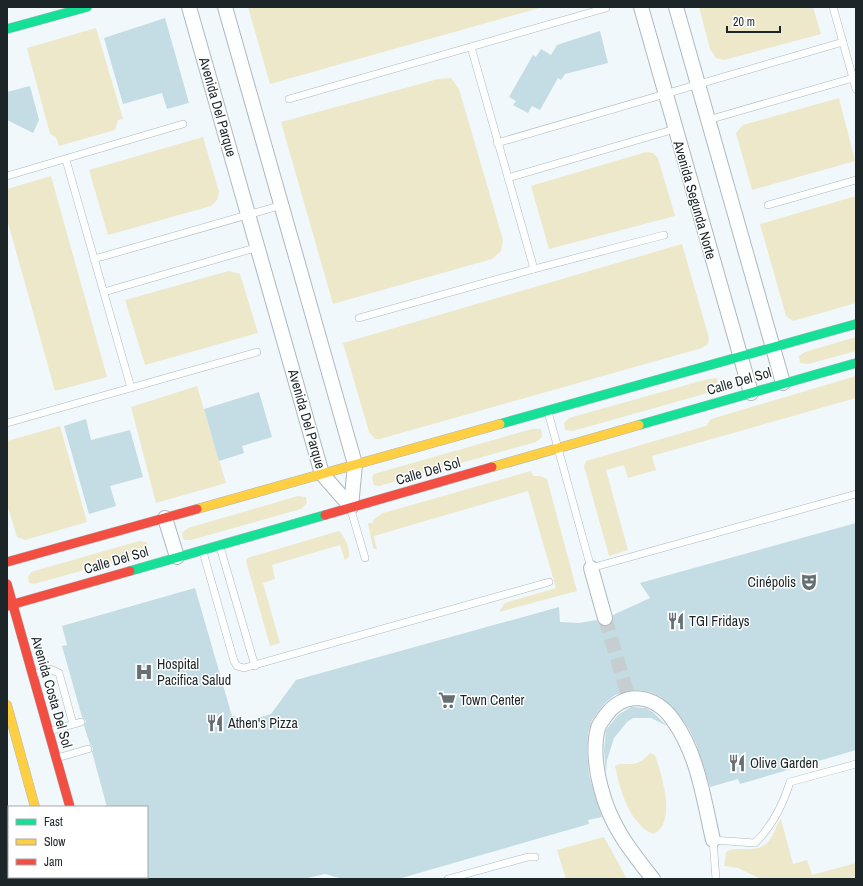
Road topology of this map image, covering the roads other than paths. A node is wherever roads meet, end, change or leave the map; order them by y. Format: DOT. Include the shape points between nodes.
graph roads {
  1 [pos="87,7"];
  2 [pos="189,7"];
  3 [pos="225,7"];
  4 [pos="641,7"];
  5 [pos="676,7"];
  6 [pos="833,7"];
  7 [pos="606,8"];
  8 [pos="7,29"];
  9 [pos="843,42"];
  10 [pos="471,47"];
  11 [pos="853,78"];
  12 [pos="698,84"];
  13 [pos="856,89"];
  14 [pos="665,93"];
  15 [pos="289,99"];
  16 [pos="708,120"];
  17 [pos="183,124"];
  18 [pos="675,129"];
  19 [pos="497,142"];
  20 [pos="66,160"];
  21 [pos="7,176"];
  22 [pos="508,178"];
  23 [pos="856,180"];
  24 [pos="282,205"];
  25 [pos="768,205"];
  26 [pos="248,215"];
  27 [pos="664,235"];
  28 [pos="258,247"];
  29 [pos="94,260"];
  30 [pos="534,269"];
  31 [pos="104,292"];
  32 [pos="359,318"];
  33 [pos="856,324"];
  34 [pos="773,347"];
  35 [pos="257,352"];
  36 [pos="740,356"];
  37 [pos="856,363"];
  38 [pos="783,383"];
  39 [pos="131,388"];
  40 [pos="750,393"];
  41 [pos="547,411"];
  42 [pos="7,423"];
  43 [pos="558,448"];
  44 [pos="355,464"];
  45 [pos="322,474"];
  46 [pos="856,494"];
  47 [pos="351,508"];
  48 [pos="165,518"];
  49 [pos="220,544"];
  50 [pos="202,549"];
  51 [pos="177,557"];
  52 [pos="365,558"];
  53 [pos="7,562"];
  54 [pos="591,568"];
  55 [pos="549,582"];
  56 [pos="7,584"];
  57 [pos="10,605"];
  58 [pos="605,618"];
  59 [pos="255,666"];
  60 [pos="33,674"];
  61 [pos="7,706"];
  62 [pos="49,731"];
  63 [pos="88,749"];
  64 [pos="56,758"];
  65 [pos="856,764"];
  66 [pos="36,806"];
  67 [pos="70,806"];
  68 [pos="713,840"];
  69 [pos="535,857"];
  70 [pos="448,879"];
  71 [pos="653,879"];
  72 [pos="716,879"];
  1 -- 8 [label="street"];
  2 -- 26 [label="street, Avenida Del Parque"];
  3 -- 24 [label="street"];
  4 -- 14 [label="street, Avenida Segunda Norte"];
  5 -- 12 [label="street"];
  6 -- 9 [label="lane"];
  7 -- 10 [label="lane"];
  9 -- 11 [label="lane"];
  9 -- 12 [label="lane"];
  10 -- 15 [label="lane"];
  10 -- 19 [label="lane"];
  11 -- 13 [label="lane"];
  11 -- 16 [label="lane"];
  12 -- 14 [label="lane"];
  12 -- 16 [label="street"];
  14 -- 18 [label="street, Avenida Segunda Norte"];
  14 -- 19 [label="lane"];
  16 -- 34 [label="street"];
  17 -- 20 [label="lane"];
  18 -- 22 [label="lane"];
  18 -- 36 [label="street, Avenida Segunda Norte"];
  19 -- 22 [label="lane"];
  20 -- 21 [label="lane"];
  20 -- 29 [label="lane"];
  22 -- 30 [label="lane"];
  23 -- 25 [label="lane"];
  24 -- 26 [label="lane"];
  24 -- 44 [label="street"];
  26 -- 28 [label="street, Avenida Del Parque"];
  26 -- 29 [label="lane"];
  27 -- 30 [label="lane"];
  28 -- 31 [label="lane"];
  28 -- 45 [label="street, Avenida Del Parque"];
  29 -- 31 [label="lane"];
  30 -- 32 [label="lane"];
  31 -- 39 [label="lane"];
  33 -- 34 [label="street, Calle Del Sol"];
  34 -- 36 [label="street, Calle Del Sol"];
  34 -- 38 [label="street"];
  35 -- 39 [label="lane"];
  36 -- 40 [label="street, Avenida Segunda Norte"];
  36 -- 41 [label="street, Calle Del Sol"];
  37 -- 38 [label="street, Calle Del Sol"];
  38 -- 40 [label="street, Calle Del Sol"];
  39 -- 42 [label="lane"];
  40 -- 43 [label="street, Calle Del Sol"];
  41 -- 43 [label="lane"];
  41 -- 44 [label="street, Calle Del Sol"];
  43 -- 47 [label="street, Calle Del Sol"];
  43 -- 54 [label="lane"];
  44 -- 45 [label="street, Calle Del Sol"];
  44 -- 47 [label="street"];
  45 -- 47 [label="street, Avenida Del Parque"];
  45 -- 48 [label="street, Calle Del Sol"];
  46 -- 54 [label="lane"];
  47 -- 49 [label="street, Calle Del Sol"];
  47 -- 52 [label="lane"];
  48 -- 51 [label="street"];
  48 -- 53 [label="street, Calle Del Sol"];
  49 -- 50 [label="street, Calle Del Sol"];
  49 -- 59 [label="lane"];
  50 -- 51 [label="street, Calle Del Sol"];
  50 -- 59 [label="lane" via="234,661 237,666 244,668"];
  51 -- 57 [label="street, Calle Del Sol"];
  54 -- 58 [label="street"];
  55 -- 59 [label="lane"];
  56 -- 57 [label="street, Avenida Costa Del Sol"];
  57 -- 60 [label="street, Avenida Costa Del Sol"];
  60 -- 62 [label="street, Avenida Costa Del Sol"];
  60 -- 62 [label="lane" via="50,669 59,673 77,723"];
  61 -- 66 [label="street"];
  62 -- 64 [label="street, Avenida Costa Del Sol"];
  63 -- 64 [label="lane"];
  64 -- 67 [label="street, Avenida Costa Del Sol"];
  65 -- 68 [label="lane" via="790,782 784,801 764,834 755,842"];
  68 -- 71 [label="street" via="698,777 674,720 660,705 644,698 629,698 611,707 598,727 596,752 600,787 611,819"];
  68 -- 72 [label="lane"];
  69 -- 70 [label="lane"];
}
